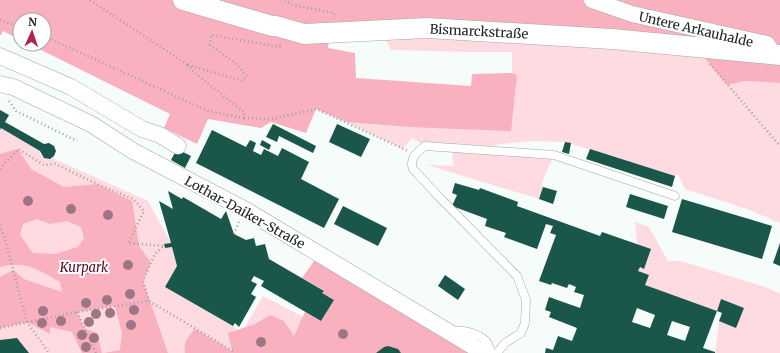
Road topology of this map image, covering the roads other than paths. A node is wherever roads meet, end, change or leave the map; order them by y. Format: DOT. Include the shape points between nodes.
graph roads {
  1 [pos="183,0"];
  2 [pos="592,0"];
  3 [pos="777,55"];
  4 [pos="0,56"];
  5 [pos="1,84"];
  6 [pos="178,146"];
  7 [pos="675,196"];
  8 [pos="450,332"];
  9 [pos="484,353"];
  10 [pos="491,353"];
  11 [pos="497,353"];
  1 -- 3 [label="street, Bismarckstraße" via="304,34 427,28 612,39"];
  2 -- 3 [label="street, Untere Arkauhalde" via="632,14 767,44"];
  4 -- 6 [label="street" via="71,87 142,129 160,135"];
  5 -- 8 [label="street, Lothar-Daiker-Straße" via="14,87 92,124 133,151 244,209"];
  7 -- 11 [label="lane" via="554,155 425,146 414,154 411,164 413,169 438,198 517,276 526,300 525,323 521,333 505,343"];
  8 -- 9 [label="street, Lothar-Daiker-Straße"];
  8 -- 10 [label="lane" via="459,330 478,336 487,342"];
}
